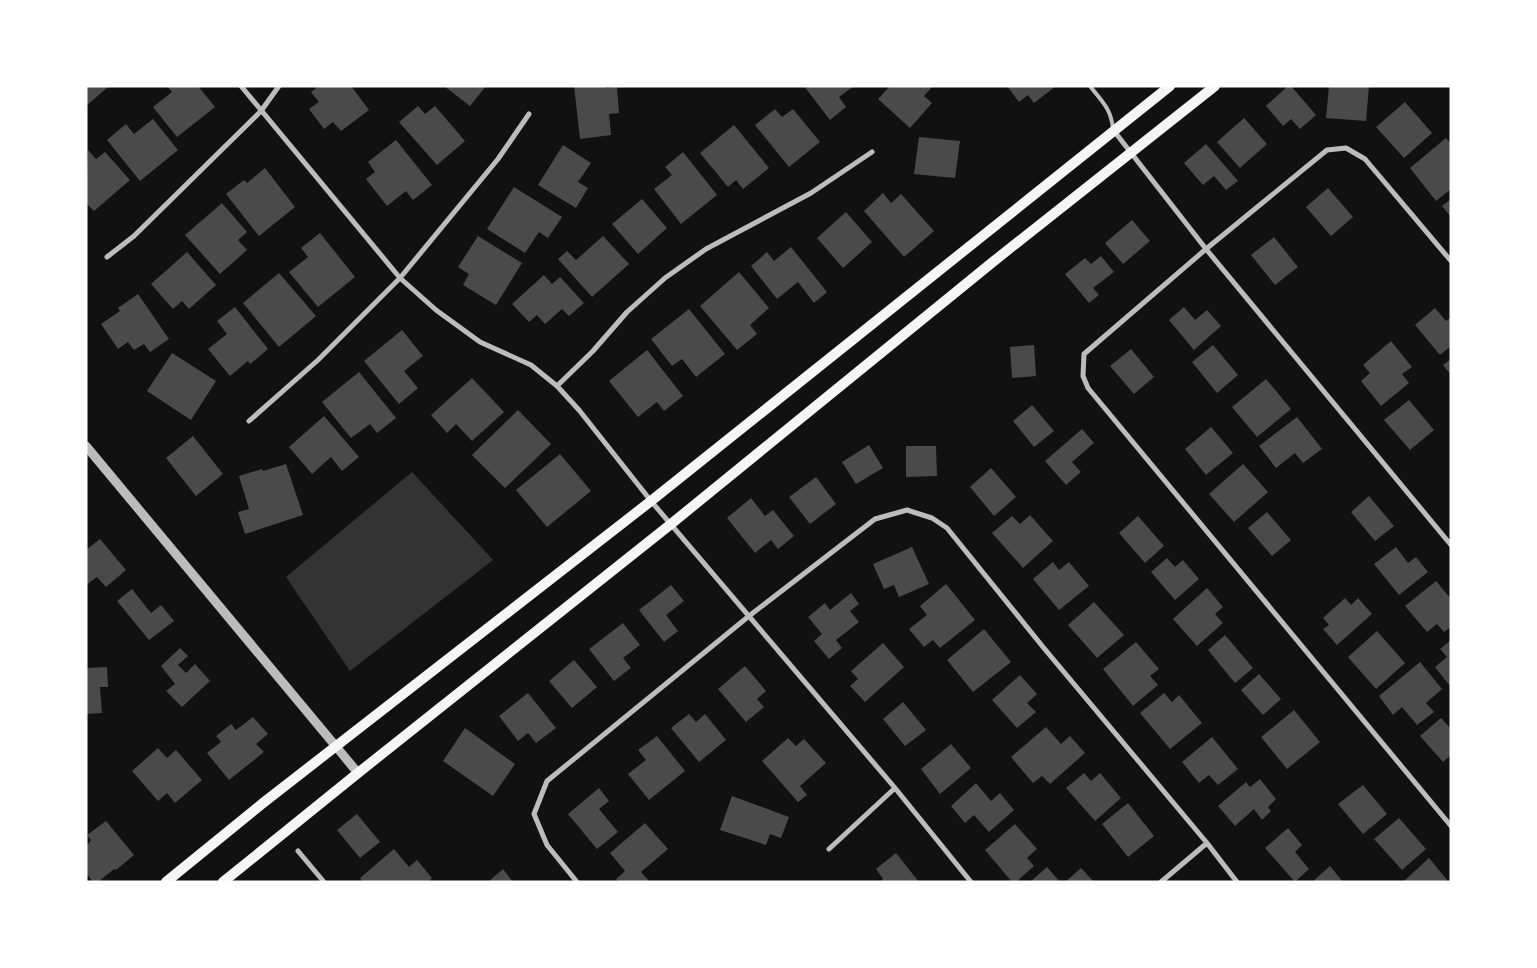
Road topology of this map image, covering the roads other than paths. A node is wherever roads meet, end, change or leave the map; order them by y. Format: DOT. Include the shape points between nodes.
graph roads {
  1 [pos="241,86"];
  2 [pos="279,86"];
  3 [pos="1090,86"];
  4 [pos="1170,86"];
  5 [pos="1215,86"];
  6 [pos="261,111"];
  7 [pos="529,114"];
  8 [pos="1114,131"];
  9 [pos="872,152"];
  10 [pos="1131,154"];
  11 [pos="1206,249"];
  12 [pos="107,257"];
  13 [pos="1451,261"];
  14 [pos="400,278"];
  15 [pos="557,386"];
  16 [pos="248,421"];
  17 [pos="86,446"];
  18 [pos="651,501"];
  19 [pos="671,524"];
  20 [pos="1451,545"];
  21 [pos="750,616"];
  22 [pos="336,746"];
  23 [pos="358,773"];
  24 [pos="895,788"];
  25 [pos="1451,826"];
  26 [pos="1207,843"];
  27 [pos="829,849"];
  28 [pos="298,851"];
  29 [pos="166,882"];
  30 [pos="223,882"];
  31 [pos="324,882"];
  32 [pos="577,882"];
  33 [pos="972,882"];
  34 [pos="1161,882"];
  35 [pos="1237,882"];
  1 -- 6 [label="street"];
  2 -- 6 [label="street"];
  3 -- 8 [label="lane" via="1109,110"];
  4 -- 8 [label="main road"];
  5 -- 10 [label="main road"];
  6 -- 12 [label="street" via="134,236"];
  6 -- 14 [label="street"];
  7 -- 14 [label="street" via="498,159"];
  8 -- 10 [label="street"];
  8 -- 18 [label="main road"];
  9 -- 15 [label="street" via="811,194 706,249 665,278 627,312"];
  10 -- 11 [label="street"];
  10 -- 19 [label="main road"];
  11 -- 13 [label="street" via="1327,150 1346,148 1365,159"];
  11 -- 20 [label="street"];
  11 -- 25 [label="street" via="1084,354 1083,376 1088,388"];
  14 -- 15 [label="street" via="480,342 531,365"];
  14 -- 16 [label="street" via="318,360"];
  15 -- 18 [label="street"];
  17 -- 22 [label="street"];
  18 -- 19 [label="street"];
  18 -- 22 [label="main road"];
  19 -- 21 [label="street"];
  19 -- 23 [label="main road"];
  21 -- 24 [label="street"];
  21 -- 26 [label="street" via="875,519 907,510 932,518 947,528"];
  21 -- 32 [label="street" via="547,781 534,814 547,846"];
  22 -- 23 [label="street"];
  22 -- 29 [label="main road"];
  23 -- 30 [label="main road"];
  24 -- 27 [label="street"];
  24 -- 33 [label="street"];
  26 -- 34 [label="street"];
  26 -- 35 [label="street"];
  28 -- 31 [label="street"];
}
